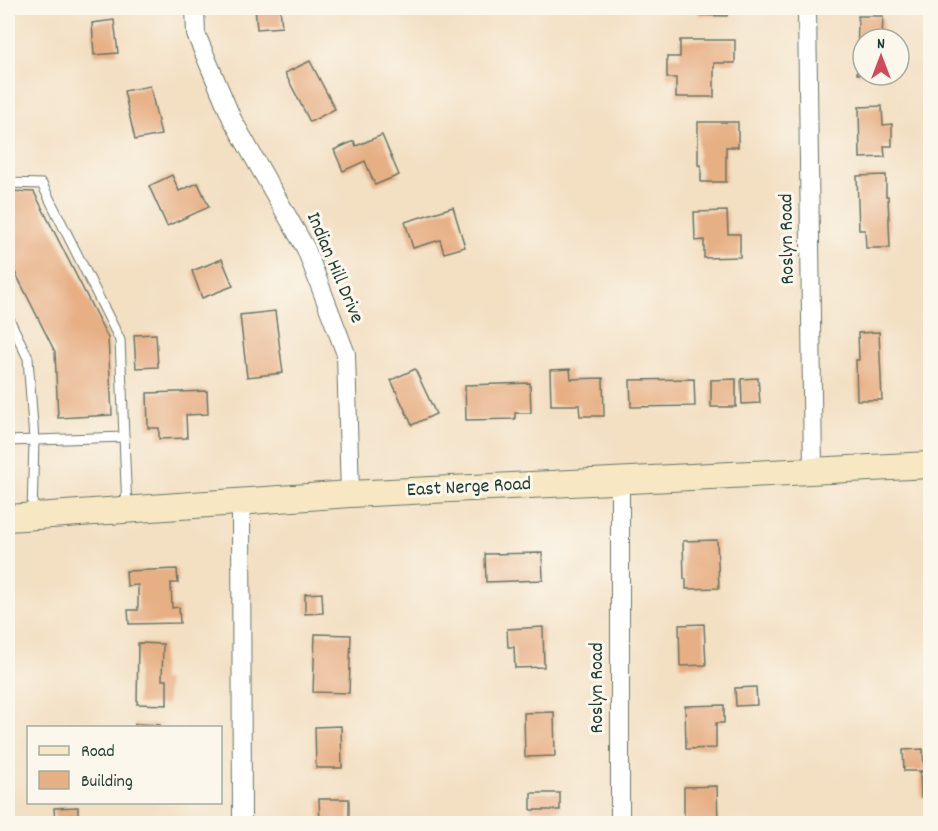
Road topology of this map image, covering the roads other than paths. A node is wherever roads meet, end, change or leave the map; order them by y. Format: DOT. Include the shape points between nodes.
graph roads {
  1 [pos="195,8"];
  2 [pos="807,8"];
  3 [pos="8,183"];
  4 [pos="8,317"];
  5 [pos="124,437"];
  6 [pos="34,440"];
  7 [pos="8,441"];
  8 [pos="930,465"];
  9 [pos="813,471"];
  10 [pos="620,481"];
  11 [pos="350,494"];
  12 [pos="241,502"];
  13 [pos="127,509"];
  14 [pos="20,517"];
  15 [pos="242,824"];
  16 [pos="620,824"];
  1 -- 11 [label="street, Indian Hill Drive" via="196,34 232,119 306,249 346,354"];
  2 -- 9 [label="street, Roslyn Road"];
  3 -- 5 [label="lane" via="42,184 120,340"];
  4 -- 6 [label="lane" via="28,358"];
  5 -- 6 [label="lane"];
  5 -- 13 [label="lane"];
  6 -- 7 [label="lane"];
  6 -- 14 [label="lane"];
  8 -- 9 [label="main road, East Nerge Road"];
  9 -- 10 [label="main road, East Nerge Road"];
  10 -- 11 [label="main road, East Nerge Road"];
  10 -- 16 [label="street, Roslyn Road"];
  11 -- 12 [label="main road, East Nerge Road"];
  12 -- 13 [label="main road, East Nerge Road"];
  12 -- 15 [label="street"];
  13 -- 14 [label="main road, East Nerge Road"];
}
